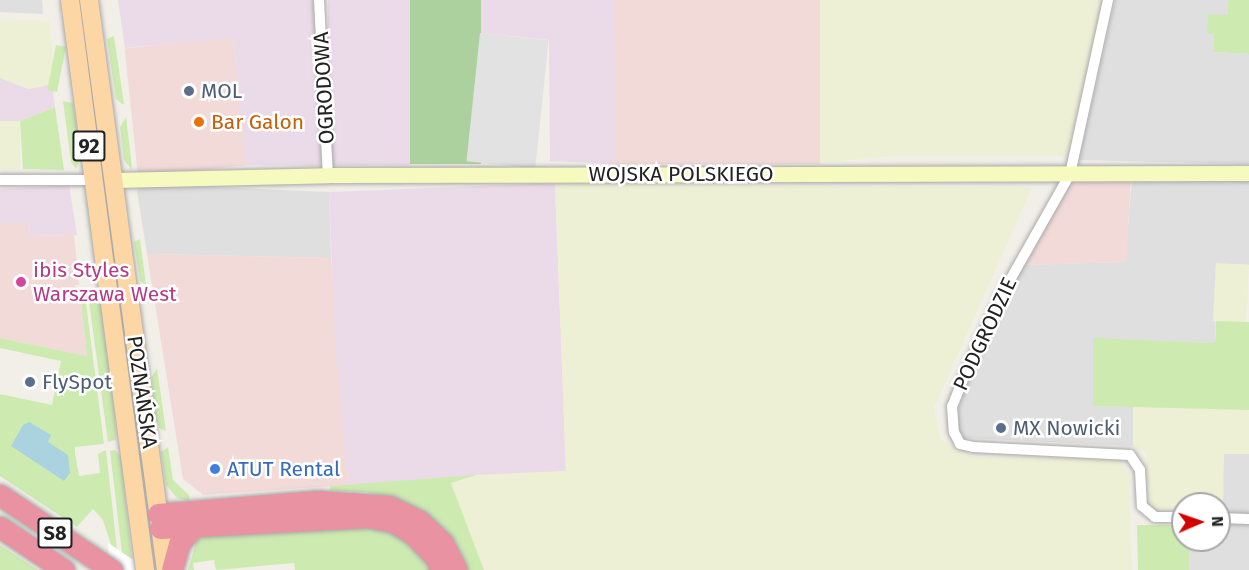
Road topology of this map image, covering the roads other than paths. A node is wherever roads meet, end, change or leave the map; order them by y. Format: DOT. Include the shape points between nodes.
graph roads {
  1 [pos="70,0"];
  2 [pos="89,0"];
  3 [pos="320,0"];
  4 [pos="1108,0"];
  5 [pos="1249,173"];
  6 [pos="1070,174"];
  7 [pos="328,175"];
  8 [pos="0,180"];
  9 [pos="94,180"];
  10 [pos="114,180"];
  11 [pos="0,495"];
  12 [pos="1171,518"];
  13 [pos="1231,518"];
  14 [pos="1249,519"];
  15 [pos="159,521"];
  16 [pos="139,523"];
  17 [pos="195,525"];
  18 [pos="0,528"];
  19 [pos="64,570"];
  20 [pos="111,570"];
  21 [pos="145,570"];
  22 [pos="166,570"];
  23 [pos="172,570"];
  24 [pos="440,570"];
  25 [pos="457,570"];
  1 -- 9 [label="main road, POZNAŃSKA / 92"];
  2 -- 10 [label="main road, POZNAŃSKA / 92"];
  3 -- 7 [label="street, OGRODOWA"];
  4 -- 6 [label="street, PODGRODZIE"];
  5 -- 6 [label="street, WOJSKA POLSKIEGO"];
  6 -- 7 [label="street, WOJSKA POLSKIEGO"];
  6 -- 12 [label="street, PODGRODZIE" via="1001,296 966,372 952,406 954,432 960,444 973,447 1130,455 1140,470 1142,506 1155,517"];
  7 -- 10 [label="street, WOJSKA POLSKIEGO"];
  8 -- 9 [label="street"];
  9 -- 16 [label="main road, POZNAŃSKA / 92"];
  10 -- 15 [label="main road, POZNAŃSKA / 92"];
  11 -- 20 [label="highway, S8"];
  13 -- 14 [label="street"];
  15 -- 16 [label="main road"];
  15 -- 17 [label="highway"];
  15 -- 22 [label="main road, POZNAŃSKA / 92"];
  15 -- 25 [label="highway" via="316,501 389,506 420,521 443,543"];
  16 -- 21 [label="main road, POZNAŃSKA / 92"];
  17 -- 23 [label="highway" via="179,544"];
  17 -- 24 [label="highway" via="368,517 393,522 413,534 437,559"];
  18 -- 19 [label="highway, S8"];
}
